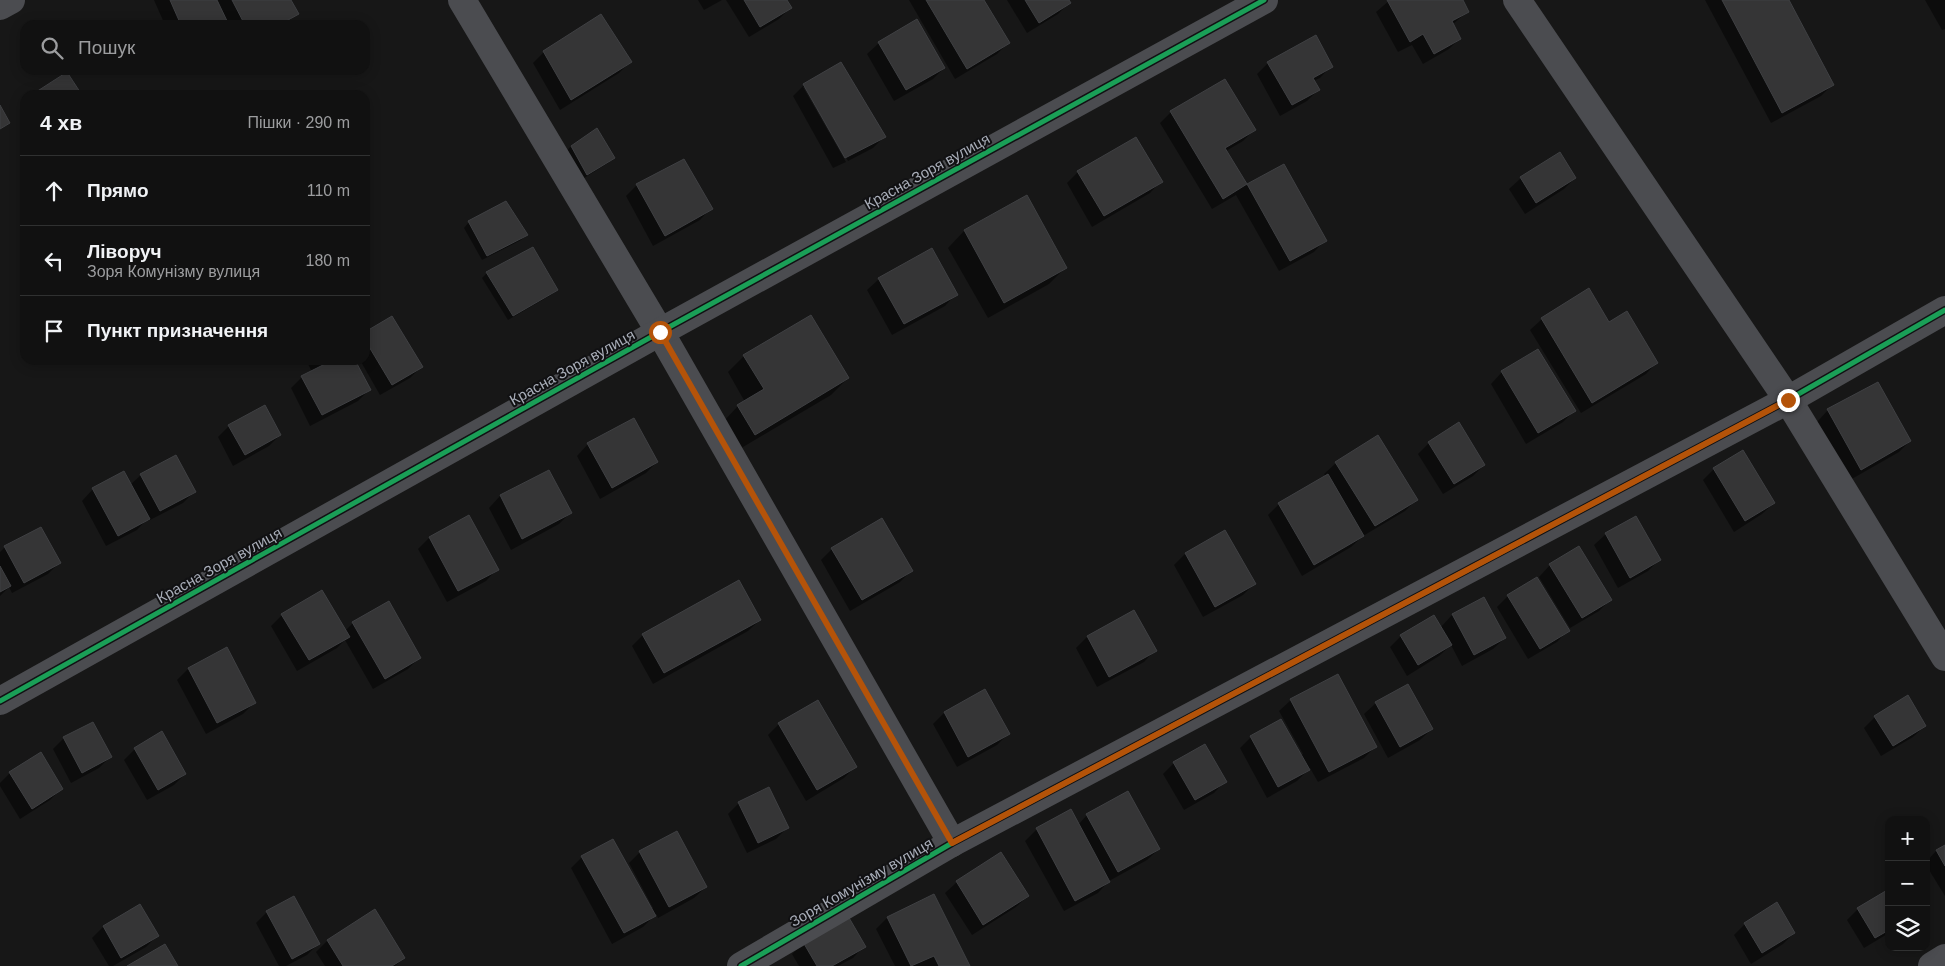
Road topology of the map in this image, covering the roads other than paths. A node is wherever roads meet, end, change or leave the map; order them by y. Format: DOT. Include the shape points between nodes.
graph roads {
  1 [pos="11,0"];
  2 [pos="462,0"];
  3 [pos="1264,0"];
  4 [pos="1517,0"];
  5 [pos="0,6"];
  6 [pos="1945,310"];
  7 [pos="660,332"];
  8 [pos="1788,400"];
  9 [pos="1945,657"];
  10 [pos="0,701"];
  11 [pos="952,843"];
  12 [pos="1945,958"];
  13 [pos="741,966"];
  14 [pos="1932,966"];
  1 -- 5 [label="street"];
  2 -- 7 [label="street"];
  3 -- 7 [label="street, Красна Зоря вулиця"];
  4 -- 8 [label="street"];
  6 -- 8 [label="street, Зоря Комунізму вулиця"];
  7 -- 10 [label="street, Красна Зоря вулиця"];
  7 -- 11 [label="street"];
  8 -- 9 [label="street"];
  8 -- 11 [label="street, Зоря Комунізму вулиця"];
  11 -- 13 [label="street, Зоря Комунізму вулиця"];
  12 -- 14 [label="street"];
}
